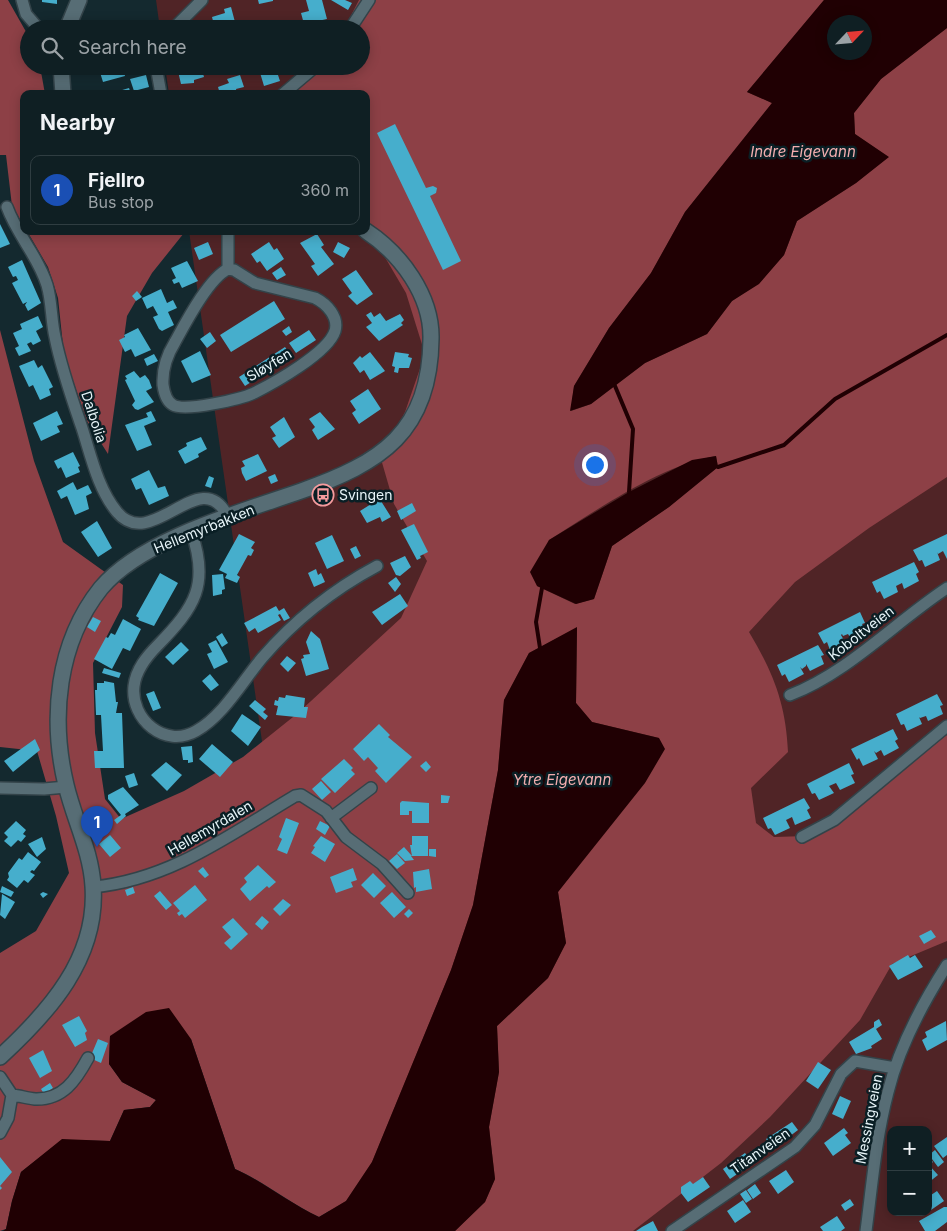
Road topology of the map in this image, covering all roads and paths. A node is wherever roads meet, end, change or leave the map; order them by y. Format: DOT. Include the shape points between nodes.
graph roads {
  1 [pos="22,0"];
  2 [pos="79,0"];
  3 [pos="202,0"];
  4 [pos="369,0"];
  5 [pos="31,20"];
  6 [pos="71,20"];
  7 [pos="182,20"];
  8 [pos="356,20"];
  9 [pos="61,75"];
  10 [pos="158,75"];
  11 [pos="306,75"];
  12 [pos="62,90"];
  13 [pos="160,90"];
  14 [pos="289,90"];
  15 [pos="7,207"];
  16 [pos="20,231"];
  17 [pos="370,234"];
  18 [pos="22,235"];
  19 [pos="228,235"];
  20 [pos="228,269"];
  21 [pos="228,517"];
  22 [pos="191,531"];
  23 [pos="376,566"];
  24 [pos="947,588"];
  25 [pos="790,695"];
  26 [pos="947,726"];
  27 [pos="66,787"];
  28 [pos="0,788"];
  29 [pos="371,788"];
  30 [pos="331,818"];
  31 [pos="802,837"];
  32 [pos="93,887"];
  33 [pos="408,893"];
  34 [pos="947,965"];
  35 [pos="943,979"];
  36 [pos="0,1057"];
  37 [pos="88,1058"];
  38 [pos="895,1068"];
  39 [pos="0,1077"];
  40 [pos="12,1095"];
  41 [pos="0,1133"];
  42 [pos="672,1231"];
  43 [pos="866,1231"];
  1 -- 5 [label="street"];
  2 -- 6 [label="street"];
  3 -- 7 [label="street"];
  4 -- 8 [label="street"];
  9 -- 12 [label="street"];
  10 -- 13 [label="street"];
  11 -- 14 [label="street"];
  15 -- 16 [label="street, Dalbolia"];
  17 -- 21 [label="street, Hellemyrbakken" via="399,260 420,291 426,309 431,330 431,357 421,402 403,432 389,447 363,465 333,480"];
  18 -- 21 [label="street, Dalbolia" via="44,275 56,344 69,389 98,477 117,512 131,523 148,523 202,498 220,503"];
  19 -- 20 [label="street"];
  20 -- 20 [label="street, Sløyfen" via="215,278 170,350 163,378 166,398 181,408 195,408 253,393 324,347 335,330 335,321 324,302 255,283"];
  21 -- 22 [label="street, Hellemyrbakken"];
  22 -- 23 [label="street" via="200,565 196,595 181,620 146,658 134,680 134,702 144,721 163,735 186,736 208,722 281,638 342,586"];
  22 -- 27 [label="street, Hellemyrbakken" via="155,547 114,574 92,600 75,628 62,673 59,705"];
  24 -- 25 [label="street, Koboltveien" via="829,677"];
  26 -- 31 [label="street" via="834,820"];
  27 -- 28 [label="street" via="44,790"];
  27 -- 32 [label="street, Hellemyrbakken"];
  29 -- 30 [label="street"];
  30 -- 32 [label="street, Hellemyrdalen" via="306,797 295,796 183,863 116,884"];
  30 -- 33 [label="street, Hellemyrdalen" via="352,843 382,864"];
  32 -- 36 [label="street, Hellemyrbakken" via="92,912 84,946 64,988 38,1021"];
  34 -- 35 [label="street, Messingveien"];
  35 -- 38 [label="street, Messingveien" via="919,1011"];
  37 -- 40 [label="street" via="77,1079 62,1092 44,1098"];
  38 -- 42 [label="street, Titanveien" via="855,1062 847,1066 815,1124 794,1147"];
  38 -- 43 [label="street, Messingveien" via="881,1122"];
  39 -- 40 [label="street"];
  40 -- 41 [label="street" via="8,1118"];
}
